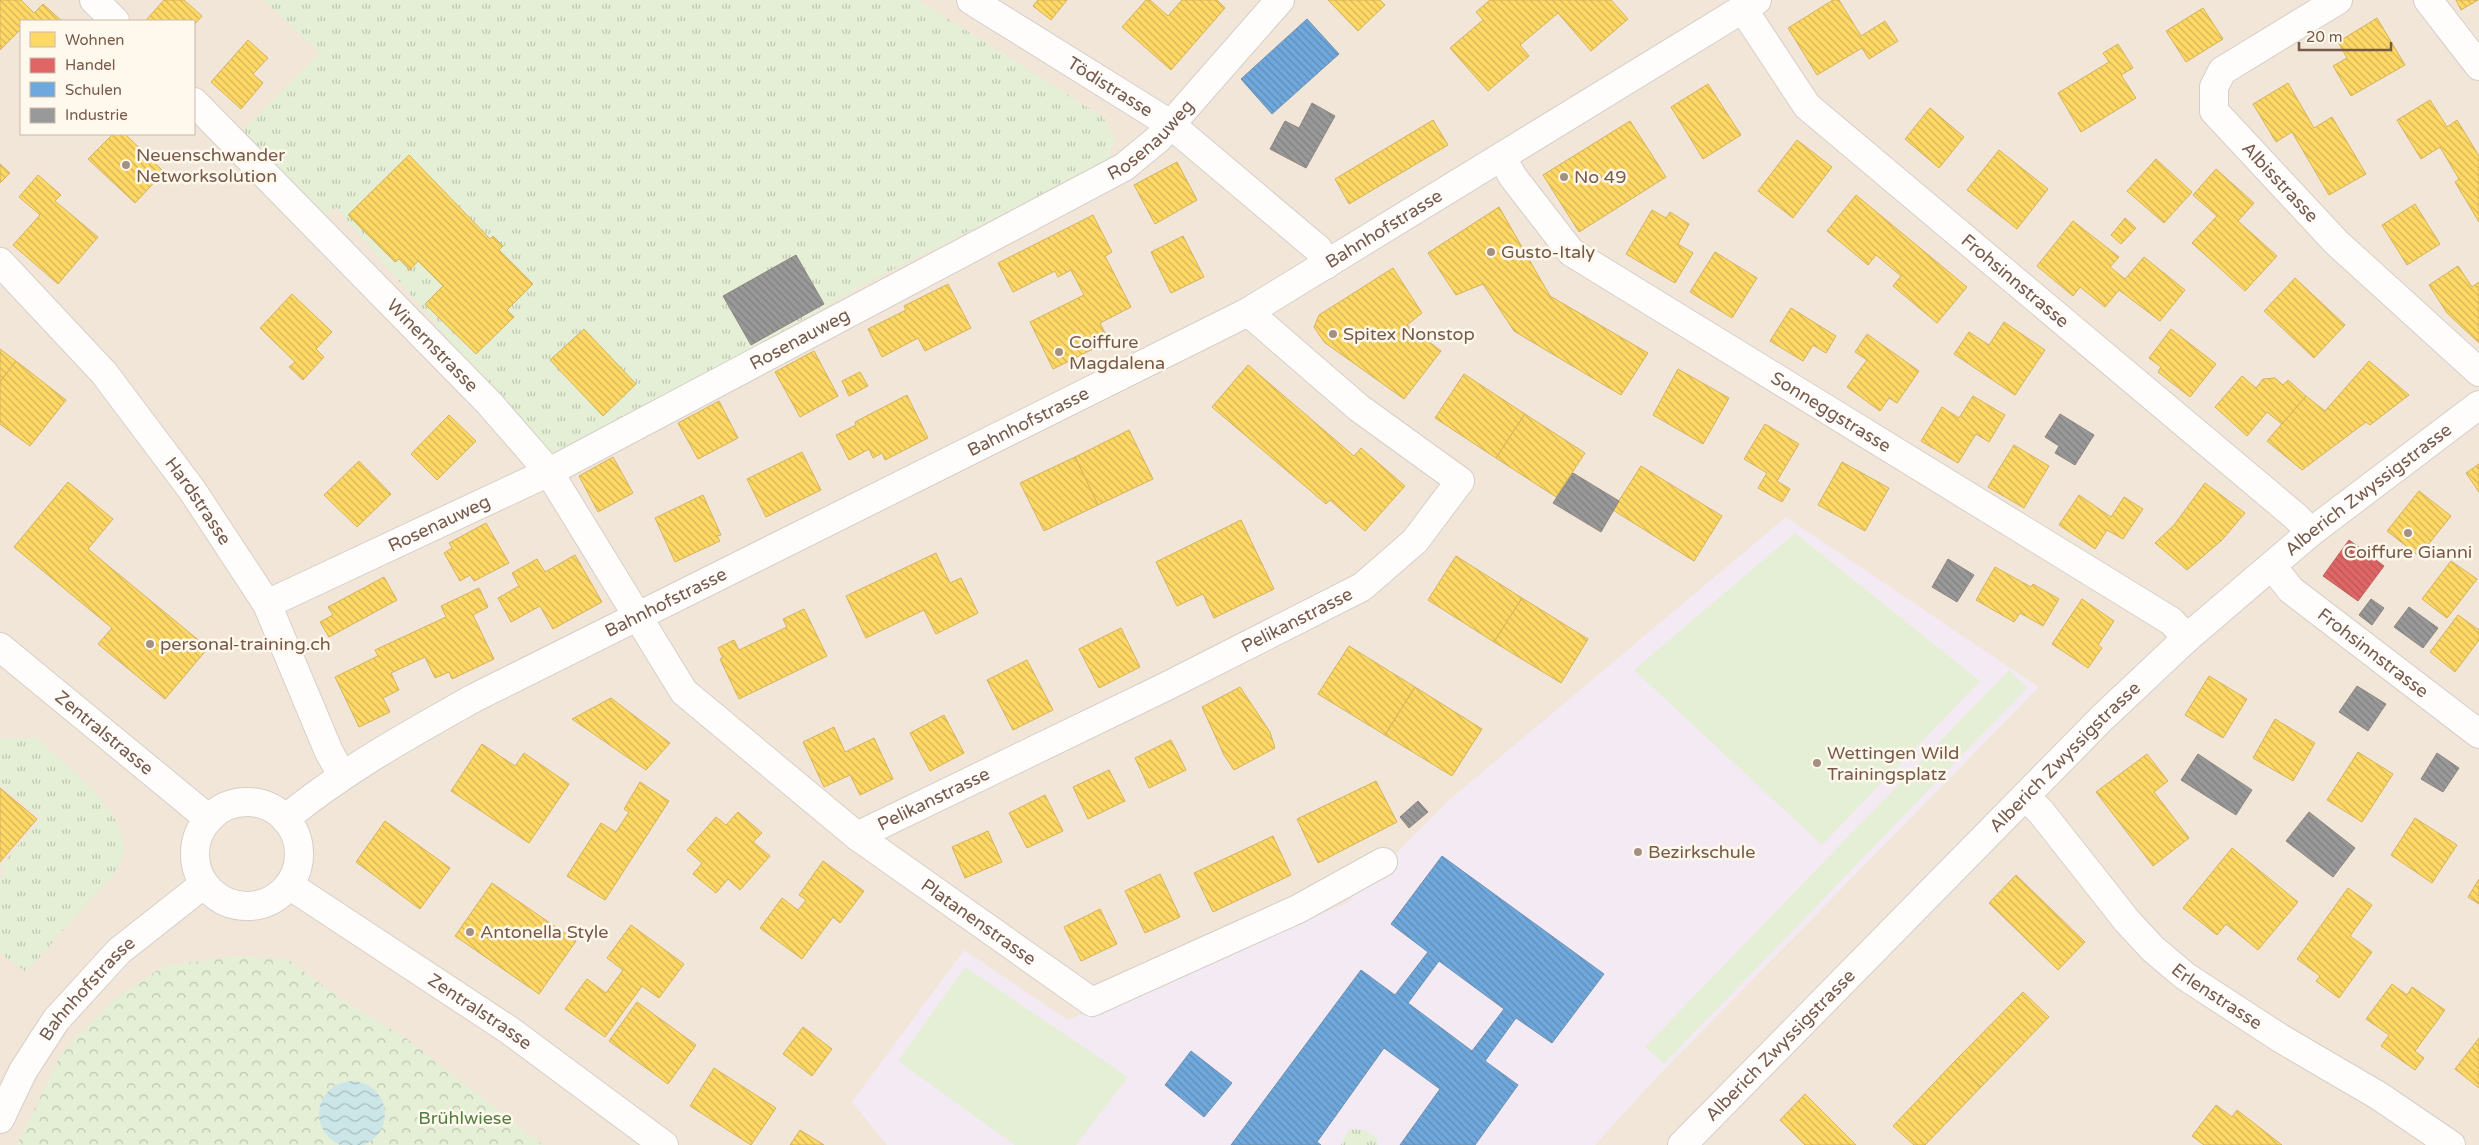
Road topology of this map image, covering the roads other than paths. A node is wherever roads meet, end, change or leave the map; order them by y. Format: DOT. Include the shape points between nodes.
graph roads {
  1 [pos="94,0"];
  2 [pos="971,0"];
  3 [pos="1280,0"];
  4 [pos="2338,0"];
  5 [pos="2428,0"];
  6 [pos="1750,5"];
  7 [pos="114,20"];
  8 [pos="2479,66"];
  9 [pos="195,103"];
  10 [pos="1170,124"];
  11 [pos="1502,158"];
  12 [pos="0,262"];
  13 [pos="1326,265"];
  14 [pos="1248,312"];
  15 [pos="2479,372"];
  16 [pos="2479,405"];
  17 [pos="550,472"];
  18 [pos="2311,532"];
  19 [pos="2272,566"];
  20 [pos="267,604"];
  21 [pos="639,617"];
  22 [pos="2187,638"];
  23 [pos="0,647"];
  24 [pos="2479,734"];
  25 [pos="342,775"];
  26 [pos="2026,796"];
  27 [pos="209,819"];
  28 [pos="284,819"];
  29 [pos="857,836"];
  30 [pos="1383,862"];
  31 [pos="204,884"];
  32 [pos="289,885"];
  33 [pos="0,1119"];
  34 [pos="664,1145"];
  35 [pos="1682,1145"];
  36 [pos="2451,1145"];
  1 -- 7 [label="street"];
  2 -- 10 [label="street, Tödistrasse"];
  3 -- 10 [label="street, Rosenauweg"];
  4 -- 15 [label="street, Albisstrasse" via="2222,70 2214,87 2214,111 2336,242"];
  5 -- 8 [label="street"];
  6 -- 11 [label="street, Bahnhofstrasse"];
  6 -- 18 [label="street, Frohsinnstrasse" via="1807,106"];
  9 -- 17 [label="street, Winernstrasse" via="490,404"];
  10 -- 13 [label="street, Tödistrasse" via="1318,249"];
  10 -- 17 [label="street, Rosenauweg" via="1158,139 1124,166"];
  11 -- 13 [label="street, Bahnhofstrasse"];
  11 -- 22 [label="street, Sonneggstrasse" via="1571,252 2170,620"];
  12 -- 20 [label="street, Hardstrasse" via="104,374 192,490"];
  13 -- 14 [label="street, Bahnhofstrasse"];
  14 -- 21 [label="street, Bahnhofstrasse"];
  14 -- 29 [label="street, Pelikanstrasse" via="1359,408 1460,481 1429,524 1416,541 1362,587 1165,687"];
  16 -- 18 [label="street, Alberich Zwyssigstrasse"];
  17 -- 20 [label="street, Rosenauweg"];
  17 -- 21 [label="street, Winernstrasse"];
  18 -- 19 [label="street, Alberich Zwyssigstrasse"];
  19 -- 22 [label="street, Alberich Zwyssigstrasse"];
  19 -- 24 [label="street, Frohsinnstrasse" via="2291,590"];
  20 -- 25 [label="street, Hardstrasse" via="329,752"];
  21 -- 25 [label="street, Bahnhofstrasse" via="474,698"];
  21 -- 29 [label="street, Platanenstrasse" via="684,692"];
  22 -- 26 [label="street, Alberich Zwyssigstrasse"];
  23 -- 27 [label="street, Zentralstrasse"];
  25 -- 28 [label="street, Bahnhofstrasse"];
  26 -- 35 [label="street, Alberich Zwyssigstrasse"];
  26 -- 36 [label="street, Erlenstrasse" via="2127,921 2185,976 2280,1038 2379,1096"];
  27 -- 28 [label="street" via="222,808 238,803 255,803"];
  27 -- 31 [label="street" via="200,830 196,844 195,858"];
  28 -- 32 [label="street" via="298,844 297,865"];
  29 -- 30 [label="street, Platanenstrasse" via="1092,1002 1298,908"];
  31 -- 32 [label="street" via="214,895 239,906 267,902"];
  31 -- 33 [label="street, Bahnhofstrasse" via="118,951 56,1020 23,1071"];
  32 -- 34 [label="street, Zentralstrasse" via="510,1030"];
}
